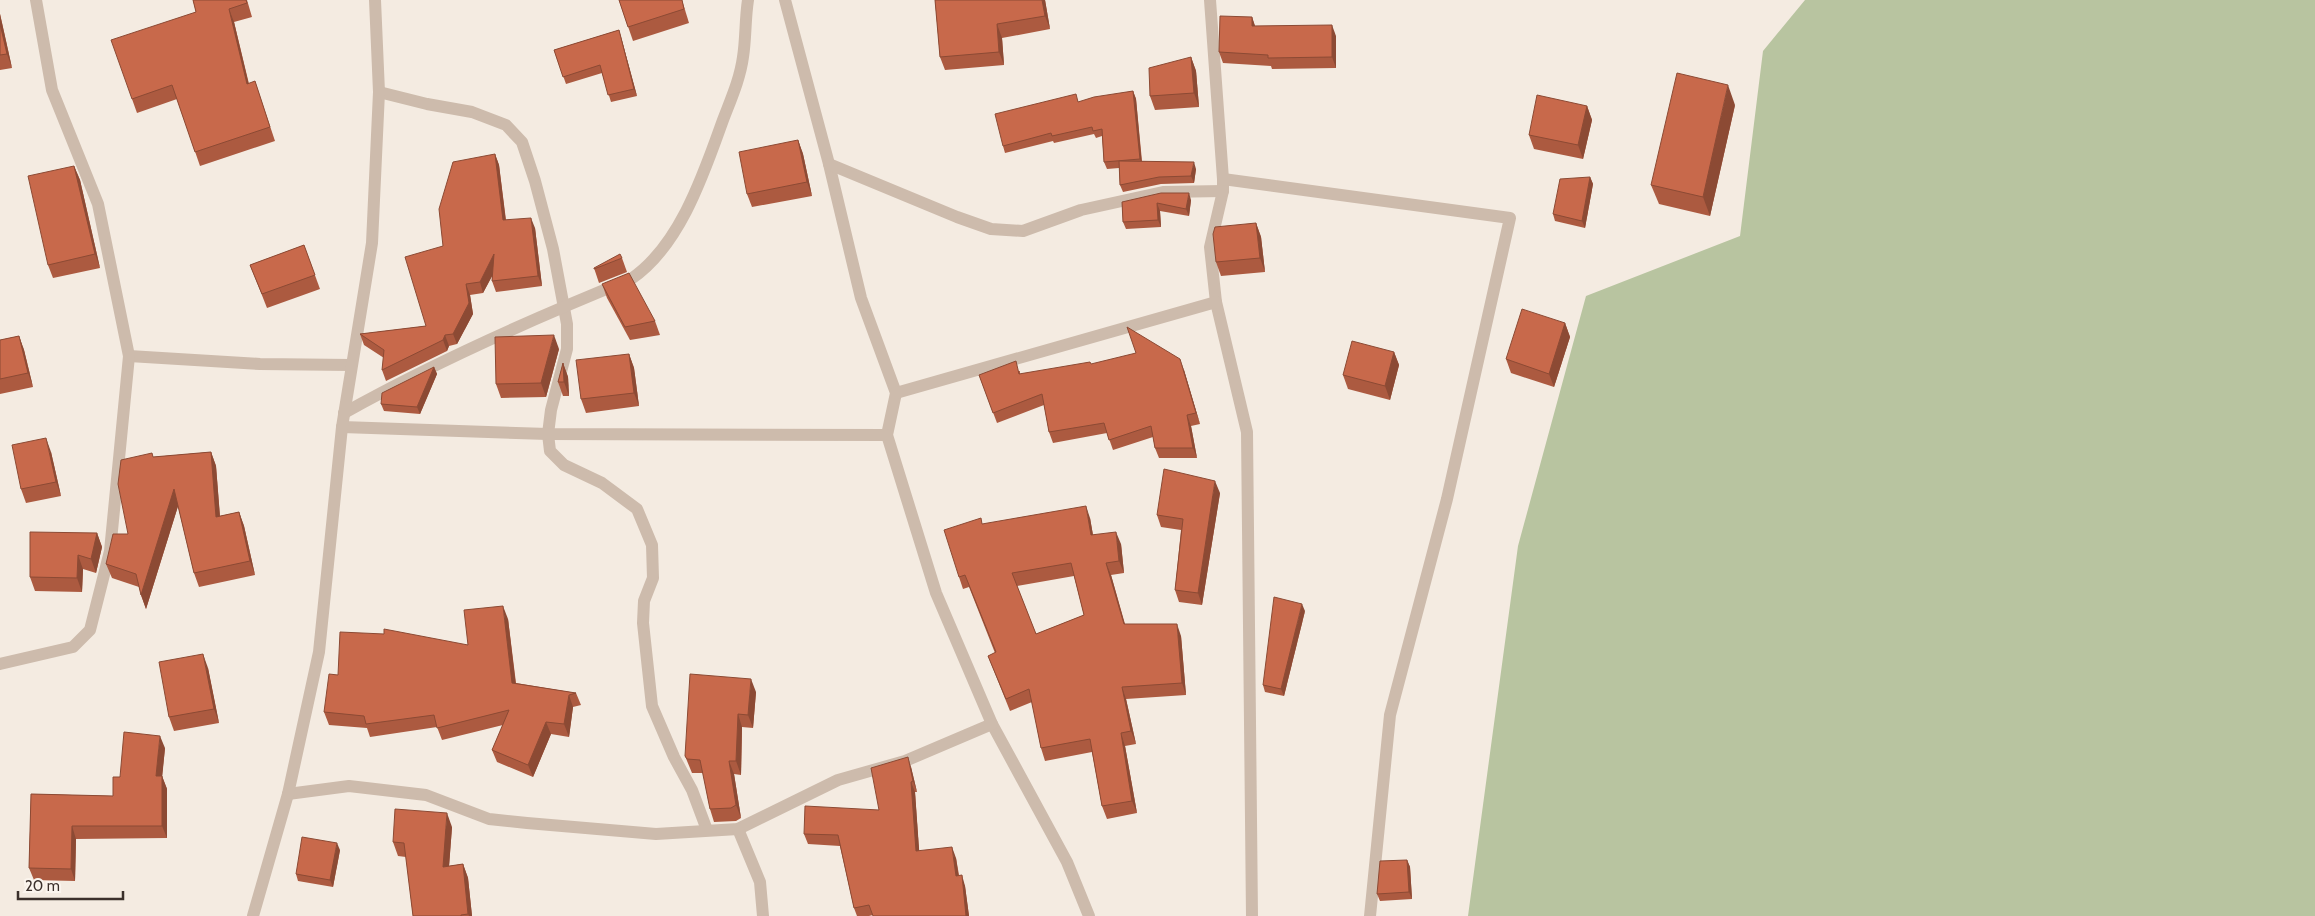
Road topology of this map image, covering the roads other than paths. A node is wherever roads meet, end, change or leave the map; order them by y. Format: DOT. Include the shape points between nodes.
graph roads {
  1 [pos="36,0"];
  2 [pos="375,0"];
  3 [pos="748,0"];
  4 [pos="786,0"];
  5 [pos="1210,0"];
  6 [pos="379,92"];
  7 [pos="829,164"];
  8 [pos="1223,185"];
  9 [pos="1216,302"];
  10 [pos="564,306"];
  11 [pos="129,356"];
  12 [pos="351,365"];
  13 [pos="896,393"];
  14 [pos="344,413"];
  15 [pos="342,427"];
  16 [pos="548,434"];
  17 [pos="887,435"];
  18 [pos="0,664"];
  19 [pos="992,724"];
  20 [pos="288,794"];
  21 [pos="738,829"];
  22 [pos="707,830"];
  23 [pos="253,916"];
  24 [pos="763,916"];
  25 [pos="1089,916"];
  26 [pos="1252,916"];
  27 [pos="1370,916"];
  1 -- 11 [label="street" via="52,90 98,204"];
  2 -- 6 [label="street"];
  3 -- 10 [label="street" via="738,79 692,203 644,270 631,279"];
  4 -- 7 [label="street"];
  5 -- 8 [label="street"];
  6 -- 10 [label="street" via="472,112 506,125 522,142 553,249"];
  6 -- 12 [label="street" via="372,243"];
  7 -- 8 [label="street" via="991,229 1023,230 1081,210 1163,192"];
  7 -- 13 [label="street" via="861,298"];
  8 -- 9 [label="street" via="1210,247"];
  8 -- 27 [label="street" via="1510,218 1447,499 1390,716"];
  9 -- 13 [label="street"];
  9 -- 26 [label="street" via="1247,432"];
  10 -- 14 [label="street" via="449,357"];
  10 -- 16 [label="street" via="567,349"];
  11 -- 12 [label="street" via="260,364"];
  11 -- 18 [label="street" via="110,551 90,630 73,647"];
  12 -- 14 [label="street"];
  13 -- 17 [label="street"];
  14 -- 15 [label="street"];
  15 -- 16 [label="street"];
  15 -- 20 [label="street" via="319,652"];
  16 -- 17 [label="street"];
  16 -- 22 [label="street" via="550,451 564,465 602,483 637,509 652,545 653,578 644,601 643,623 652,706 692,790"];
  17 -- 19 [label="street" via="936,593"];
  19 -- 21 [label="street" via="905,761 838,780"];
  19 -- 25 [label="street" via="1066,862"];
  20 -- 22 [label="street" via="348,786 426,795 489,819 656,834"];
  20 -- 23 [label="street"];
  21 -- 22 [label="street"];
  21 -- 24 [label="street" via="760,882"];
}
